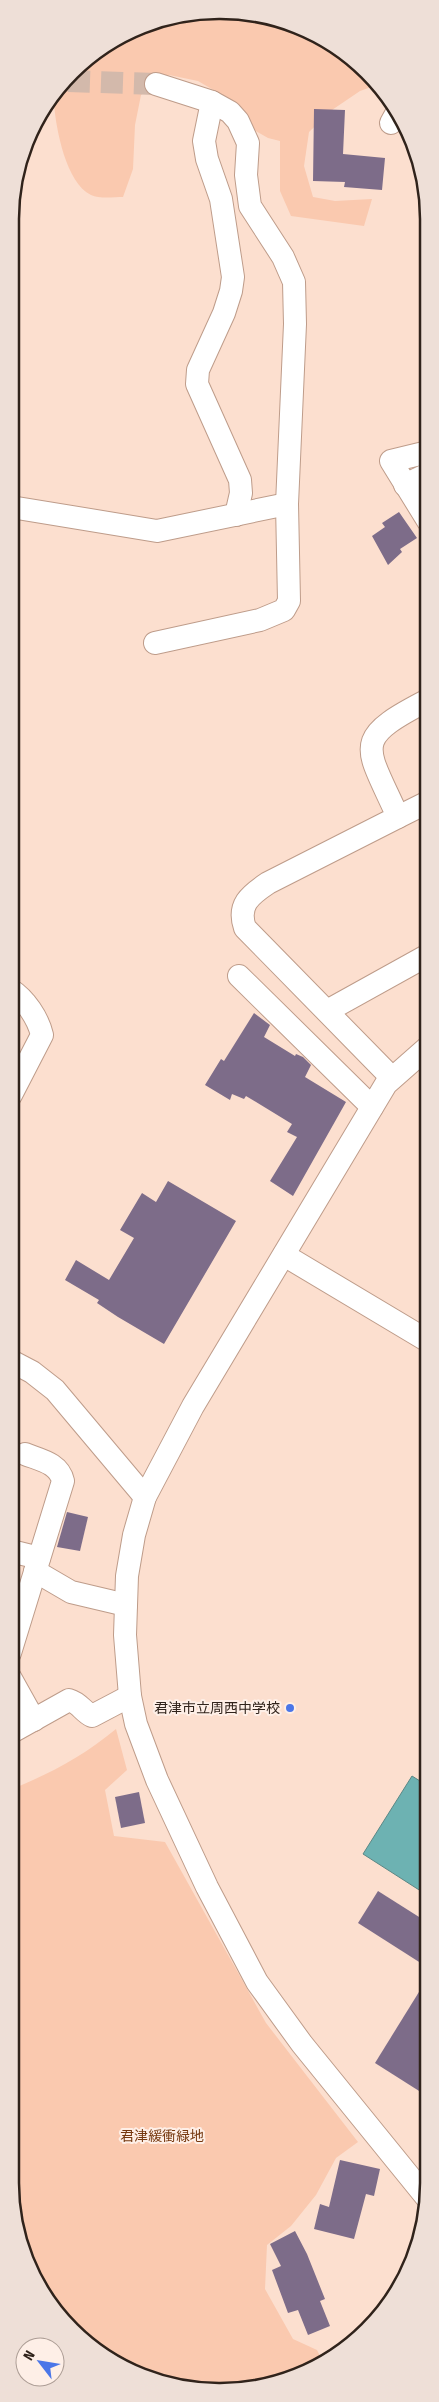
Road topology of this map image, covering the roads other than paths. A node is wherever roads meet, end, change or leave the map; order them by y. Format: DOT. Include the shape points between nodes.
graph roads {
  1 [pos="156,84"];
  2 [pos="212,102"];
  3 [pos="420,454"];
  4 [pos="420,478"];
  5 [pos="405,485"];
  6 [pos="287,504"];
  7 [pos="19,508"];
  8 [pos="420,508"];
  9 [pos="236,515"];
  10 [pos="155,643"];
  11 [pos="420,704"];
  12 [pos="420,806"];
  13 [pos="398,817"];
  14 [pos="420,959"];
  15 [pos="239,976"];
  16 [pos="19,996"];
  17 [pos="327,1011"];
  18 [pos="420,1054"];
  19 [pos="19,1063"];
  20 [pos="392,1078"];
  21 [pos="372,1107"];
  22 [pos="284,1255"];
  23 [pos="420,1336"];
  24 [pos="19,1365"];
  25 [pos="25,1454"];
  26 [pos="146,1497"];
  27 [pos="19,1555"];
  28 [pos="37,1564"];
  29 [pos="126,1604"];
  30 [pos="19,1623"];
  31 [pos="19,1693"];
  32 [pos="130,1696"];
  33 [pos="34,1720"];
  34 [pos="19,1728"];
  35 [pos="420,2189"];
  1 -- 2 [label="street"];
  2 -- 6 [label="street" via="230,112 244,131 248,143 246,175 250,206 283,257 294,282"];
  2 -- 9 [label="street" via="204,141 221,199 233,277 224,313 196,376 204,404 240,480"];
  3 -- 5 [label="street" via="391,461"];
  4 -- 5 [label="street"];
  5 -- 8 [label="street"];
  6 -- 9 [label="street"];
  6 -- 10 [label="street" via="290,588 289,602 284,610 260,620"];
  7 -- 9 [label="street" via="158,531"];
  11 -- 13 [label="street" via="381,727 371,742 370,754"];
  12 -- 13 [label="street"];
  13 -- 17 [label="street" via="268,883 249,896 244,905 241,919 245,928"];
  14 -- 17 [label="street"];
  15 -- 21 [label="street"];
  16 -- 19 [label="street" via="42,1034"];
  17 -- 20 [label="street"];
  18 -- 20 [label="street"];
  20 -- 21 [label="street"];
  21 -- 22 [label="street"];
  22 -- 23 [label="street"];
  22 -- 26 [label="street" via="193,1406"];
  24 -- 26 [label="street" via="55,1390"];
  25 -- 28 [label="street" via="51,1464 61,1472 63,1481"];
  26 -- 29 [label="street" via="134,1535"];
  27 -- 28 [label="street"];
  28 -- 29 [label="street" via="71,1592"];
  28 -- 30 [label="street"];
  29 -- 32 [label="street"];
  31 -- 33 [label="street"];
  32 -- 33 [label="street" via="92,1716 77,1702 69,1700"];
  32 -- 35 [label="street" via="136,1724 157,1780 207,1887 257,1982 302,2044"];
  33 -- 34 [label="street"];
}
